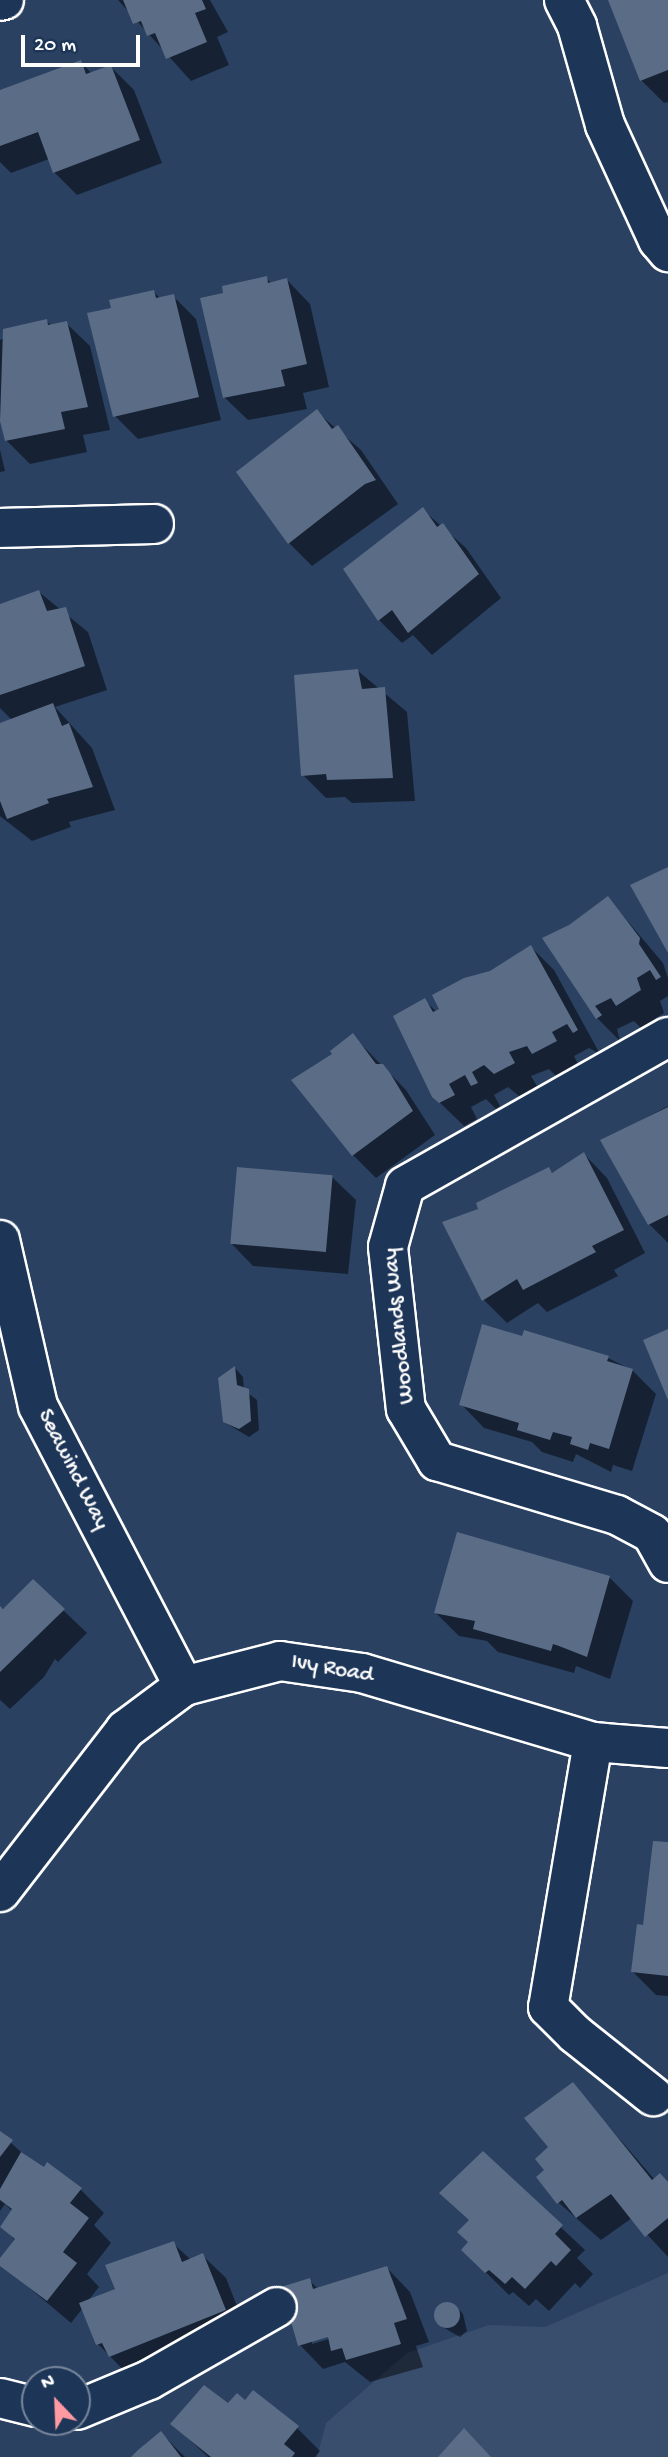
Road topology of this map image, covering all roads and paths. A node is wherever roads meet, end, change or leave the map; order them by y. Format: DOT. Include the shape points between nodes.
graph roads {
  1 [pos="564,0"];
  2 [pos="668,251"];
  3 [pos="154,524"];
  4 [pos="0,528"];
  5 [pos="668,1037"];
  6 [pos="0,1240"];
  7 [pos="668,1563"];
  8 [pos="184,1686"];
  9 [pos="593,1742"];
  10 [pos="668,1748"];
  11 [pos="3,1880"];
  12 [pos="653,2096"];
  13 [pos="277,2307"];
  14 [pos="0,2398"];
  15 [pos="21,2403"];
  16 [pos="91,2404"];
  1 -- 2 [label="street" via="577,26 606,125 658,240"];
  3 -- 4 [label="street"];
  5 -- 7 [label="street, Woodlands Way" via="405,1186 388,1247 406,1409 438,1461 617,1515 652,1534"];
  6 -- 8 [label="street, Seawind Way" via="38,1406"];
  8 -- 9 [label="street, Ivy Road" via="280,1661 362,1673"];
  8 -- 11 [label="street, Ivy Road" via="125,1730"];
  9 -- 10 [label="street, Ivy Road"];
  9 -- 12 [label="street" via="548,2007"];
  13 -- 16 [label="street" via="149,2380"];
  14 -- 15 [label="street"];
}
